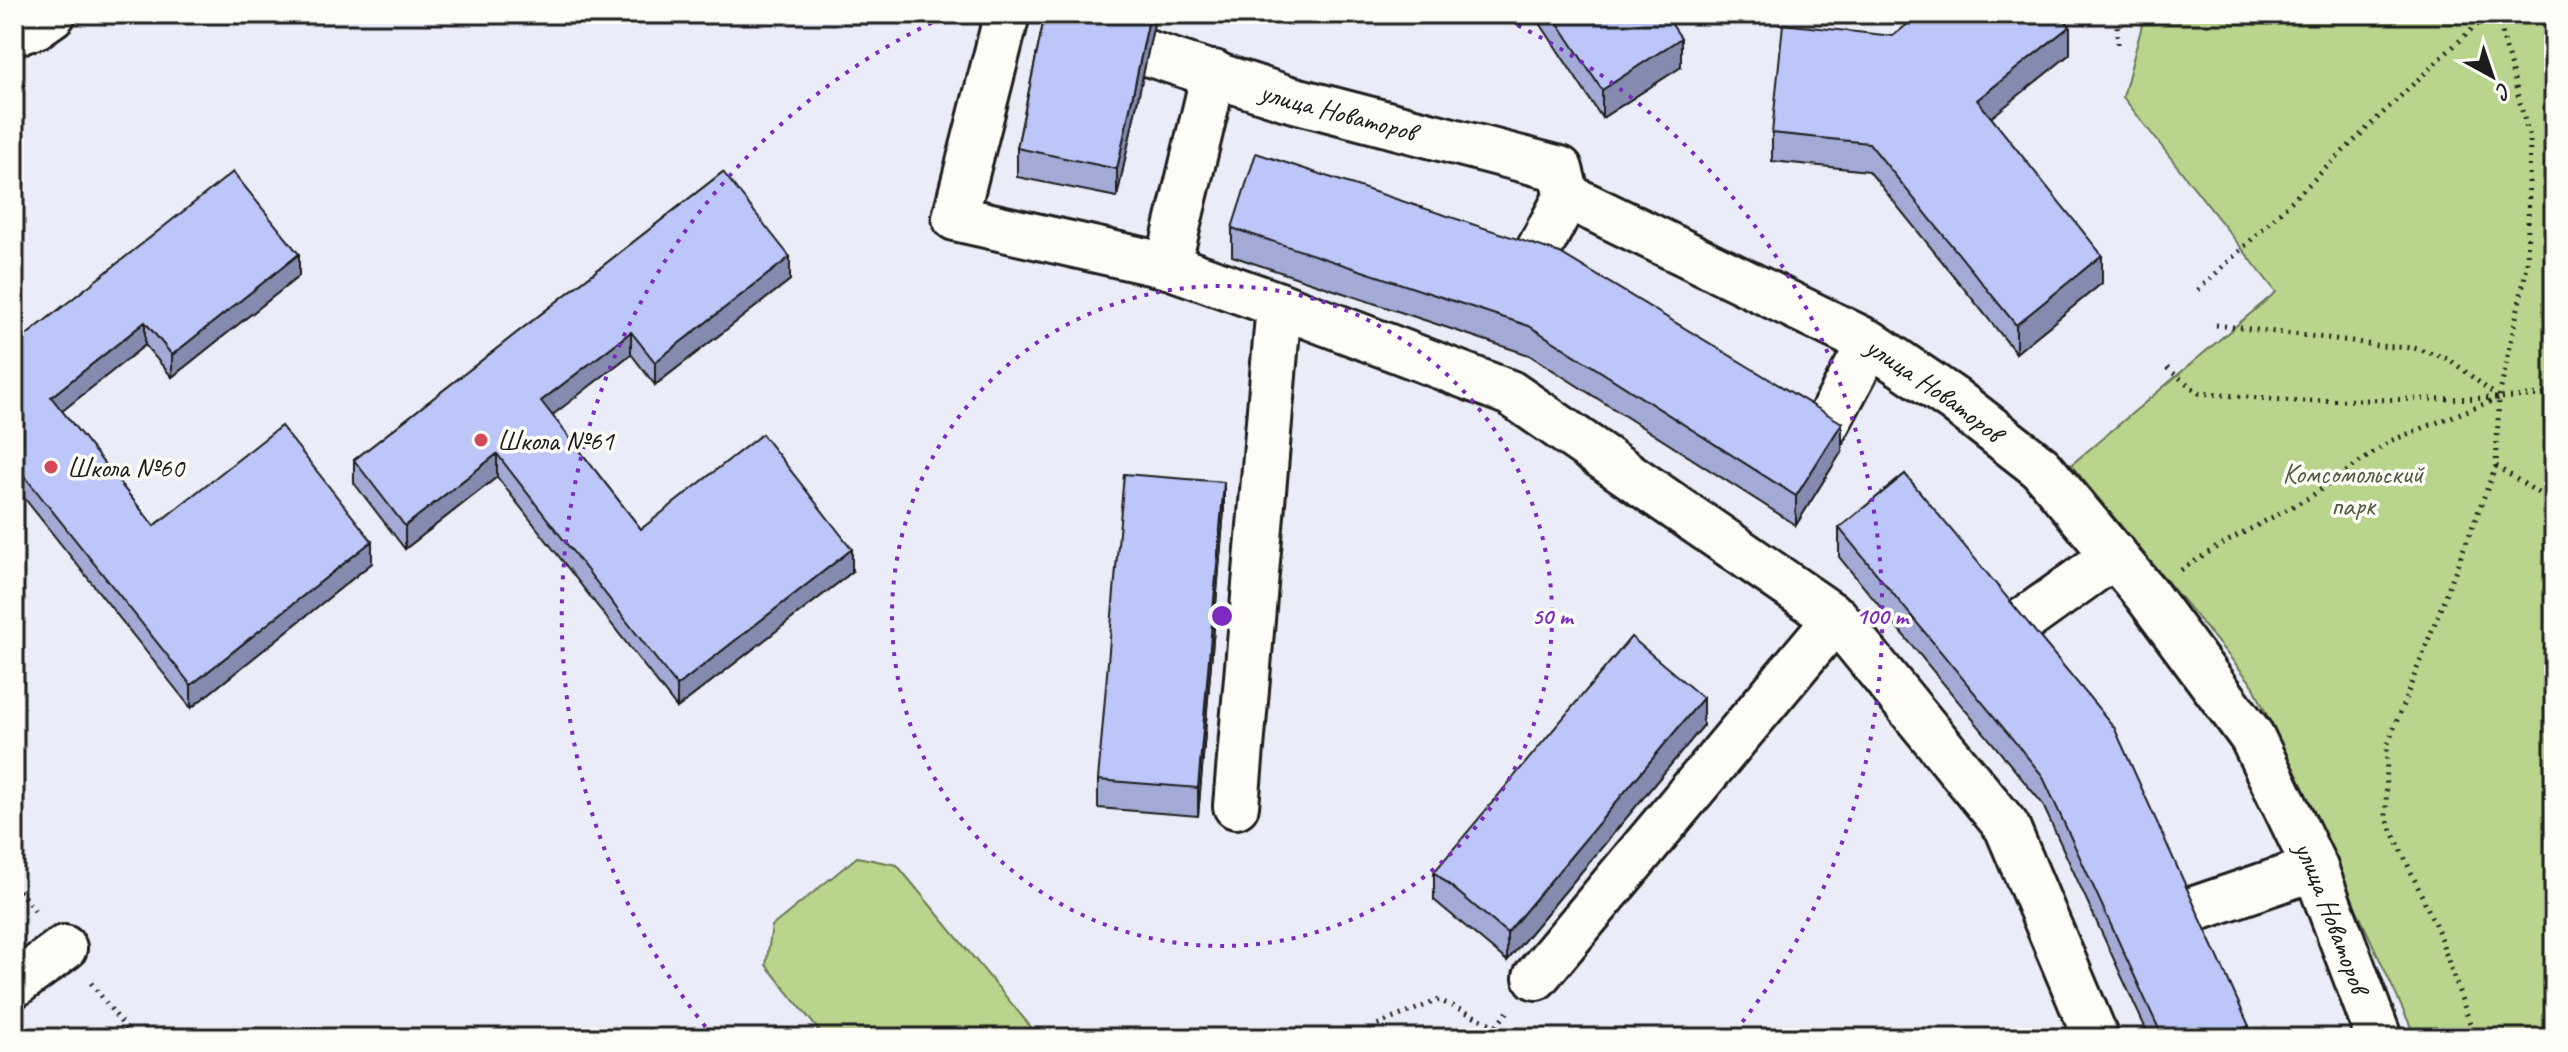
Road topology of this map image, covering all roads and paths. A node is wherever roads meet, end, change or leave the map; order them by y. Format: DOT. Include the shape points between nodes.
graph roads {
  1 [pos="53,14"];
  2 [pos="2124,14"];
  3 [pos="2489,14"];
  4 [pos="2497,14"];
  5 [pos="1023,17"];
  6 [pos="14,33"];
  7 [pos="2118,44"];
  8 [pos="1147,53"];
  9 [pos="1214,73"];
  10 [pos="1567,196"];
  11 [pos="1168,266"];
  12 [pos="1528,270"];
  13 [pos="2198,290"];
  14 [pos="1279,305"];
  15 [pos="2216,325"];
  16 [pos="1870,343"];
  17 [pos="2167,368"];
  18 [pos="2554,394"];
  19 [pos="2499,398"];
  20 [pos="1819,438"];
  21 [pos="2496,466"];
  22 [pos="2554,503"];
  23 [pos="2115,555"];
  24 [pos="2146,594"];
  25 [pos="1836,618"];
  26 [pos="2016,626"];
  27 [pos="1236,806"];
  28 [pos="2315,868"];
  29 [pos="2192,910"];
  30 [pos="64,948"];
  31 [pos="1536,977"];
  32 [pos="14,985"];
  33 [pos="1372,1038"];
  34 [pos="1499,1038"];
  35 [pos="2096,1038"];
  36 [pos="2379,1038"];
  37 [pos="2475,1038"];
  1 -- 6 [label="street"];
  2 -- 7 [label="path" via="2117,23"];
  3 -- 13 [label="path"];
  4 -- 19 [label="path" via="2530,141 2527,266"];
  5 -- 11 [label="street" via="955,218"];
  8 -- 9 [label="street"];
  9 -- 10 [label="street, улица Новаторов" via="1287,98 1560,169"];
  9 -- 11 [label="street"];
  10 -- 12 [label="street"];
  10 -- 16 [label="street, улица Новаторов"];
  11 -- 14 [label="street"];
  14 -- 25 [label="street" via="1510,393"];
  14 -- 27 [label="street"];
  15 -- 19 [label="path" via="2414,348 2449,359"];
  16 -- 20 [label="street"];
  16 -- 23 [label="street, улица Новаторов" via="2041,468"];
  17 -- 19 [label="path" via="2199,393 2296,401"];
  18 -- 19 [label="path"];
  19 -- 21 [label="path"];
  19 -- 24 [label="path" via="2390,441 2310,497 2217,547"];
  21 -- 22 [label="path"];
  21 -- 37 [label="path" via="2387,746 2386,817 2438,931"];
  23 -- 24 [label="street, улица Новаторов"];
  23 -- 26 [label="street"];
  24 -- 28 [label="street, улица Новаторов" via="2252,737"];
  25 -- 31 [label="street"];
  25 -- 35 [label="street" via="2007,827"];
  28 -- 29 [label="street"];
  28 -- 36 [label="street, улица Новаторов"];
  30 -- 32 [label="street"];
  33 -- 34 [label="path" via="1374,1026 1439,1000 1496,1026"];
}
